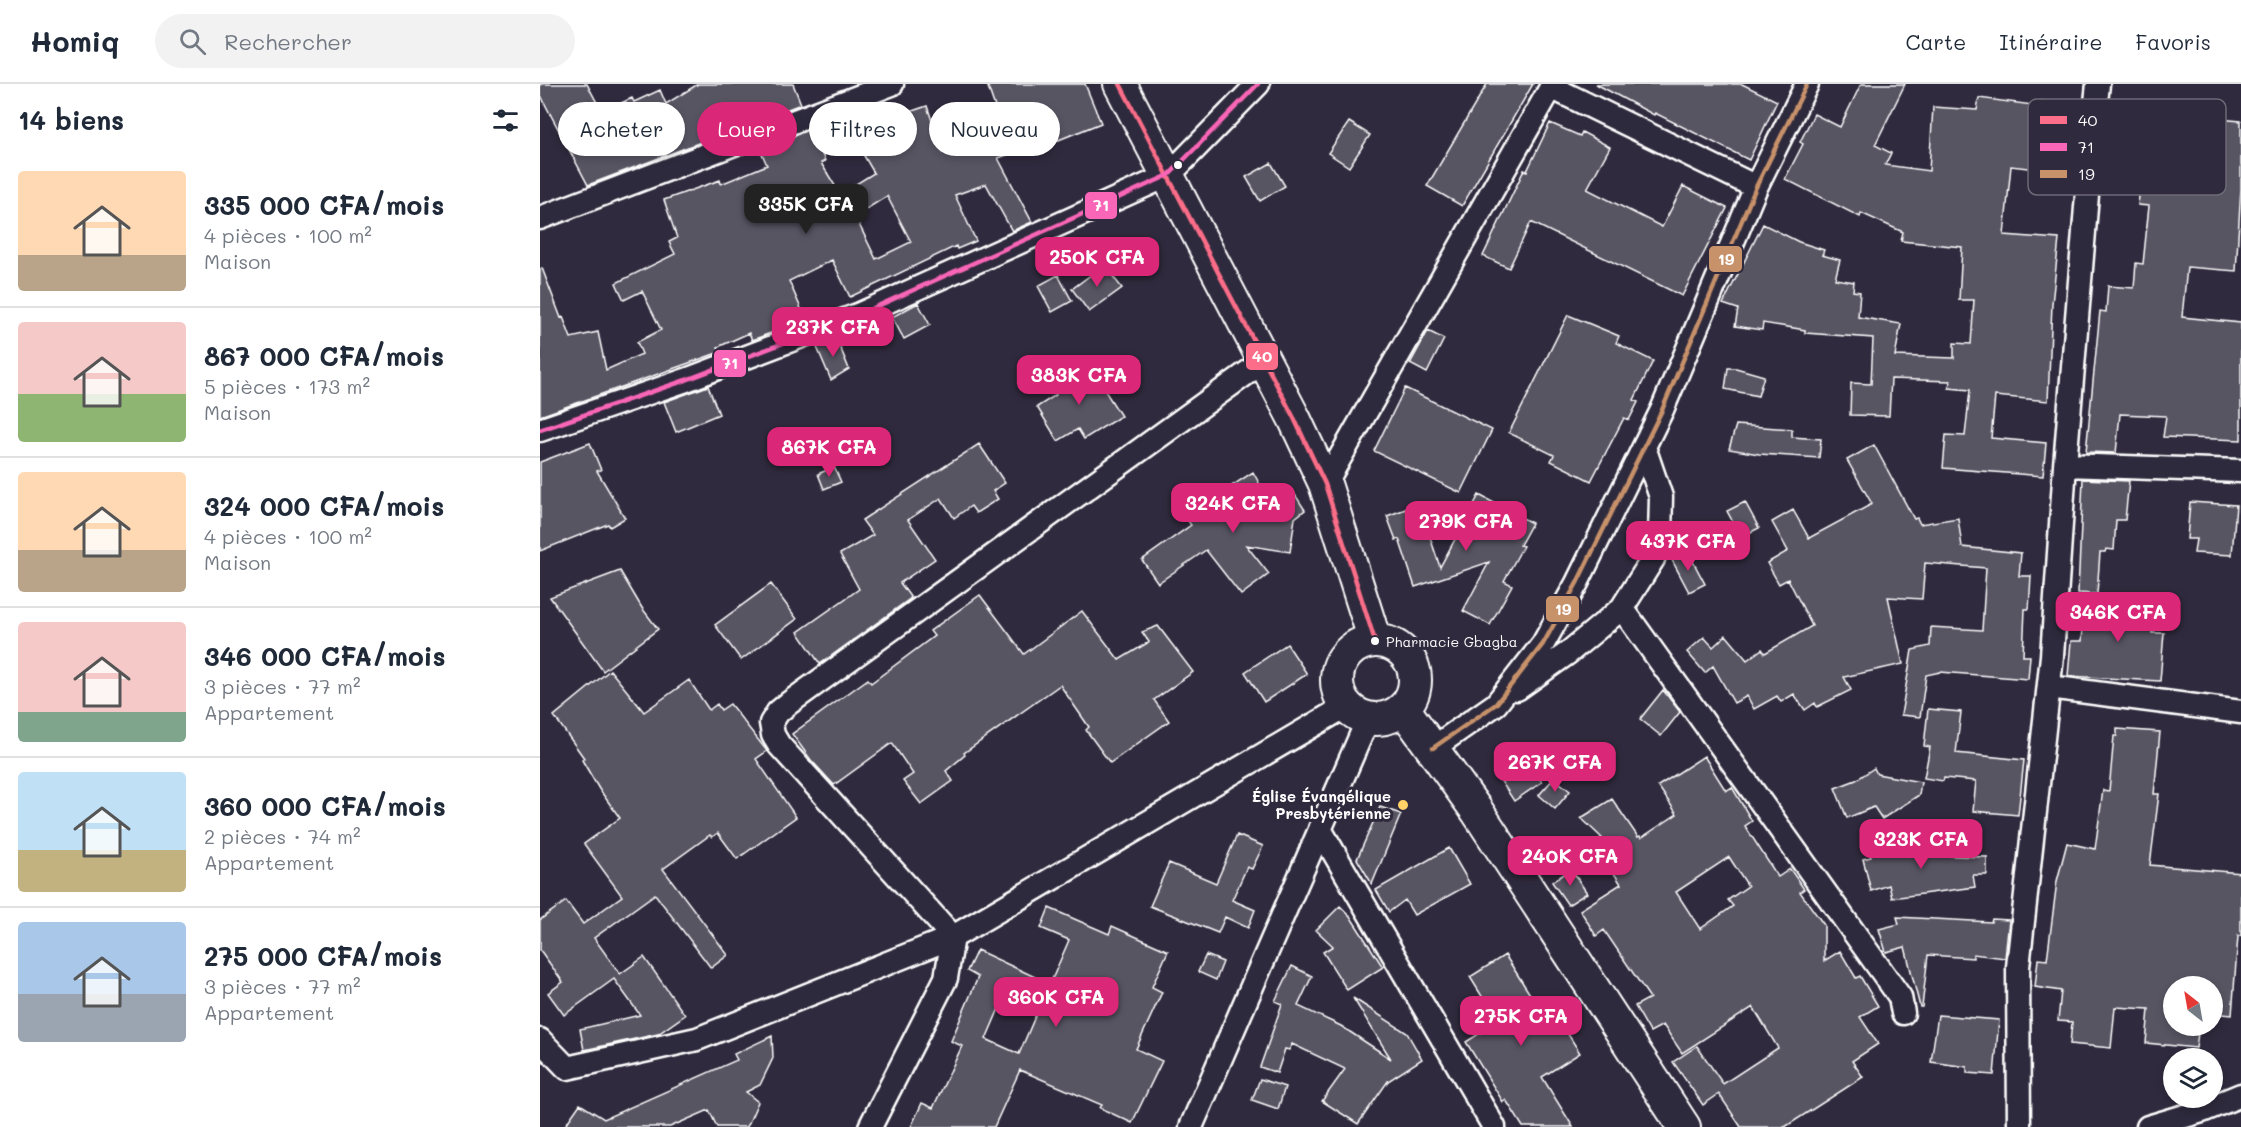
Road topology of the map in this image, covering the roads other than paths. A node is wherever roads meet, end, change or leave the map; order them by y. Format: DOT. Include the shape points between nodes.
graph roads {
  1 [pos="892,84"];
  2 [pos="1120,84"];
  3 [pos="1258,84"];
  4 [pos="1807,84"];
  5 [pos="2098,84"];
  6 [pos="1552,86"];
  7 [pos="2096,99"];
  8 [pos="1169,176"];
  9 [pos="1756,187"];
  10 [pos="2087,195"];
  11 [pos="540,218"];
  12 [pos="1265,360"];
  13 [pos="540,430"];
  14 [pos="1644,447"];
  15 [pos="2065,465"];
  16 [pos="2241,471"];
  17 [pos="1325,484"];
  18 [pos="1622,608"];
  19 [pos="1375,641"];
  20 [pos="2049,687"];
  21 [pos="1496,704"];
  22 [pos="1403,708"];
  23 [pos="2241,711"];
  24 [pos="1357,712"];
  25 [pos="1433,748"];
  26 [pos="1320,829"];
  27 [pos="952,937"];
  28 [pos="1903,1013"];
  29 [pos="540,1040"];
  30 [pos="2241,1095"];
  31 [pos="2204,1119"];
  32 [pos="870,1127"];
  33 [pos="1191,1127"];
  34 [pos="1494,1127"];
  35 [pos="1684,1127"];
  36 [pos="2019,1127"];
  37 [pos="2148,1127"];
  1 -- 11 [label="street"];
  2 -- 8 [label="street"];
  3 -- 8 [label="street"];
  4 -- 9 [label="street"];
  5 -- 7 [label="street"];
  6 -- 9 [label="street"];
  6 -- 17 [label="street"];
  8 -- 12 [label="street"];
  8 -- 13 [label="street" via="860,314"];
  9 -- 14 [label="street"];
  10 -- 15 [label="street"];
  12 -- 17 [label="street"];
  12 -- 27 [label="street" via="789,703 771,723 779,746"];
  14 -- 18 [label="street" via="1661,497 1660,536 1653,559"];
  14 -- 21 [label="street" via="1543,644"];
  15 -- 16 [label="street"];
  15 -- 20 [label="street"];
  17 -- 19 [label="street"];
  18 -- 21 [label="street" via="1568,653"];
  18 -- 28 [label="street" via="1900,997"];
  19 -- 22 [label="street" via="1400,650 1409,659 1414,685"];
  19 -- 24 [label="street" via="1352,650 1338,671 1339,696"];
  20 -- 23 [label="street"];
  20 -- 36 [label="street" via="2018,967"];
  21 -- 25 [label="street"];
  22 -- 24 [label="street" via="1380,719"];
  22 -- 25 [label="street"];
  24 -- 26 [label="street"];
  24 -- 27 [label="street"];
  25 -- 35 [label="street"];
  26 -- 33 [label="street"];
  26 -- 34 [label="street"];
  27 -- 29 [label="street" via="697,1039 567,1068"];
  27 -- 32 [label="street" via="946,978"];
  30 -- 31 [label="street"];
  31 -- 37 [label="street"];
}
